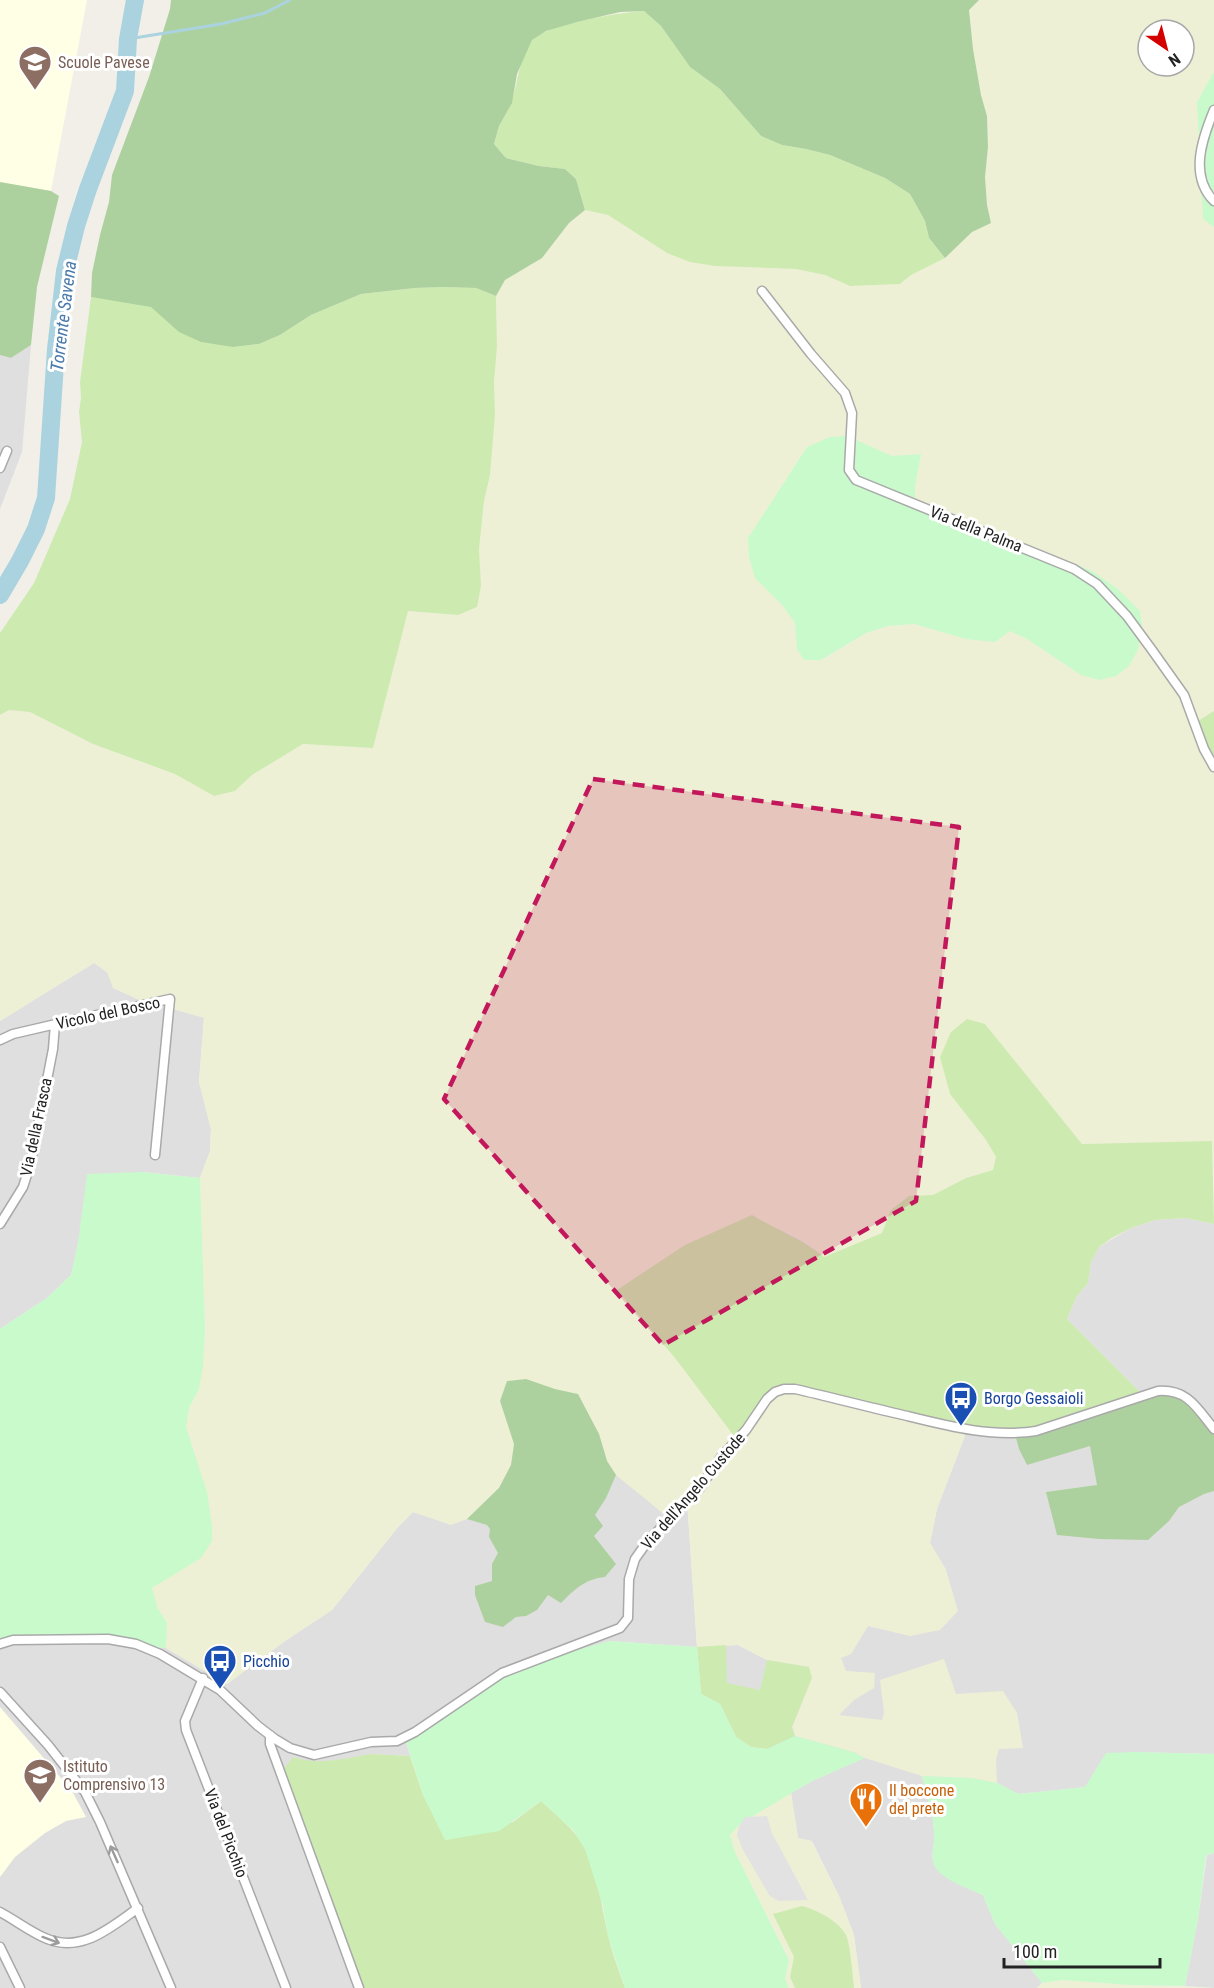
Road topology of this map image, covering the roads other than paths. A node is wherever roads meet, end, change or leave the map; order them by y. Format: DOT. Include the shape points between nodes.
graph roads {
  1 [pos="1214,110"];
  2 [pos="1214,201"];
  3 [pos="762,291"];
  4 [pos="7,451"];
  5 [pos="0,468"];
  6 [pos="1214,767"];
  7 [pos="55,1024"];
  8 [pos="0,1040"];
  9 [pos="155,1155"];
  10 [pos="0,1224"];
  11 [pos="1214,1429"];
  12 [pos="0,1644"];
  13 [pos="203,1678"];
  14 [pos="2,1696"];
  15 [pos="270,1735"];
  16 [pos="138,1908"];
  17 [pos="0,1912"];
  18 [pos="0,1947"];
  19 [pos="20,1988"];
  20 [pos="171,1988"];
  21 [pos="286,1988"];
  22 [pos="359,1988"];
  1 -- 2 [label="street" via="1198,166 1205,192"];
  3 -- 6 [label="street, Via della Palma" via="845,393 852,413 849,470 856,480 1074,568 1096,584 1127,616 1184,695"];
  4 -- 5 [label="street"];
  7 -- 8 [label="street, Vicolo del Bosco"];
  7 -- 9 [label="street, Vicolo del Bosco" via="170,999"];
  7 -- 10 [label="street, Via della Frasca" via="32,1162 23,1187"];
  11 -- 15 [label="street, Via dell'Angelo Custode" via="1194,1404 1172,1390 1158,1391 1036,1431 994,1434 784,1389 767,1400 700,1488 635,1559 629,1579 628,1618 620,1628 502,1673 397,1741 371,1742 314,1755 290,1748"];
  12 -- 13 [label="street, Via dell'Angelo Custode" via="13,1640 123,1640 160,1654"];
  13 -- 15 [label="street, Via dell'Angelo Custode"];
  13 -- 21 [label="street, Via del Picchio" via="185,1721 186,1730"];
  16 -- 14 [label="street, one-way" via="85,1791 48,1744"];
  15 -- 22 [label="street"];
  17 -- 16 [label="street, one-way" via="46,1939 63,1944 105,1932"];
  16 -- 20 [label="street"];
  18 -- 19 [label="street"];
}
